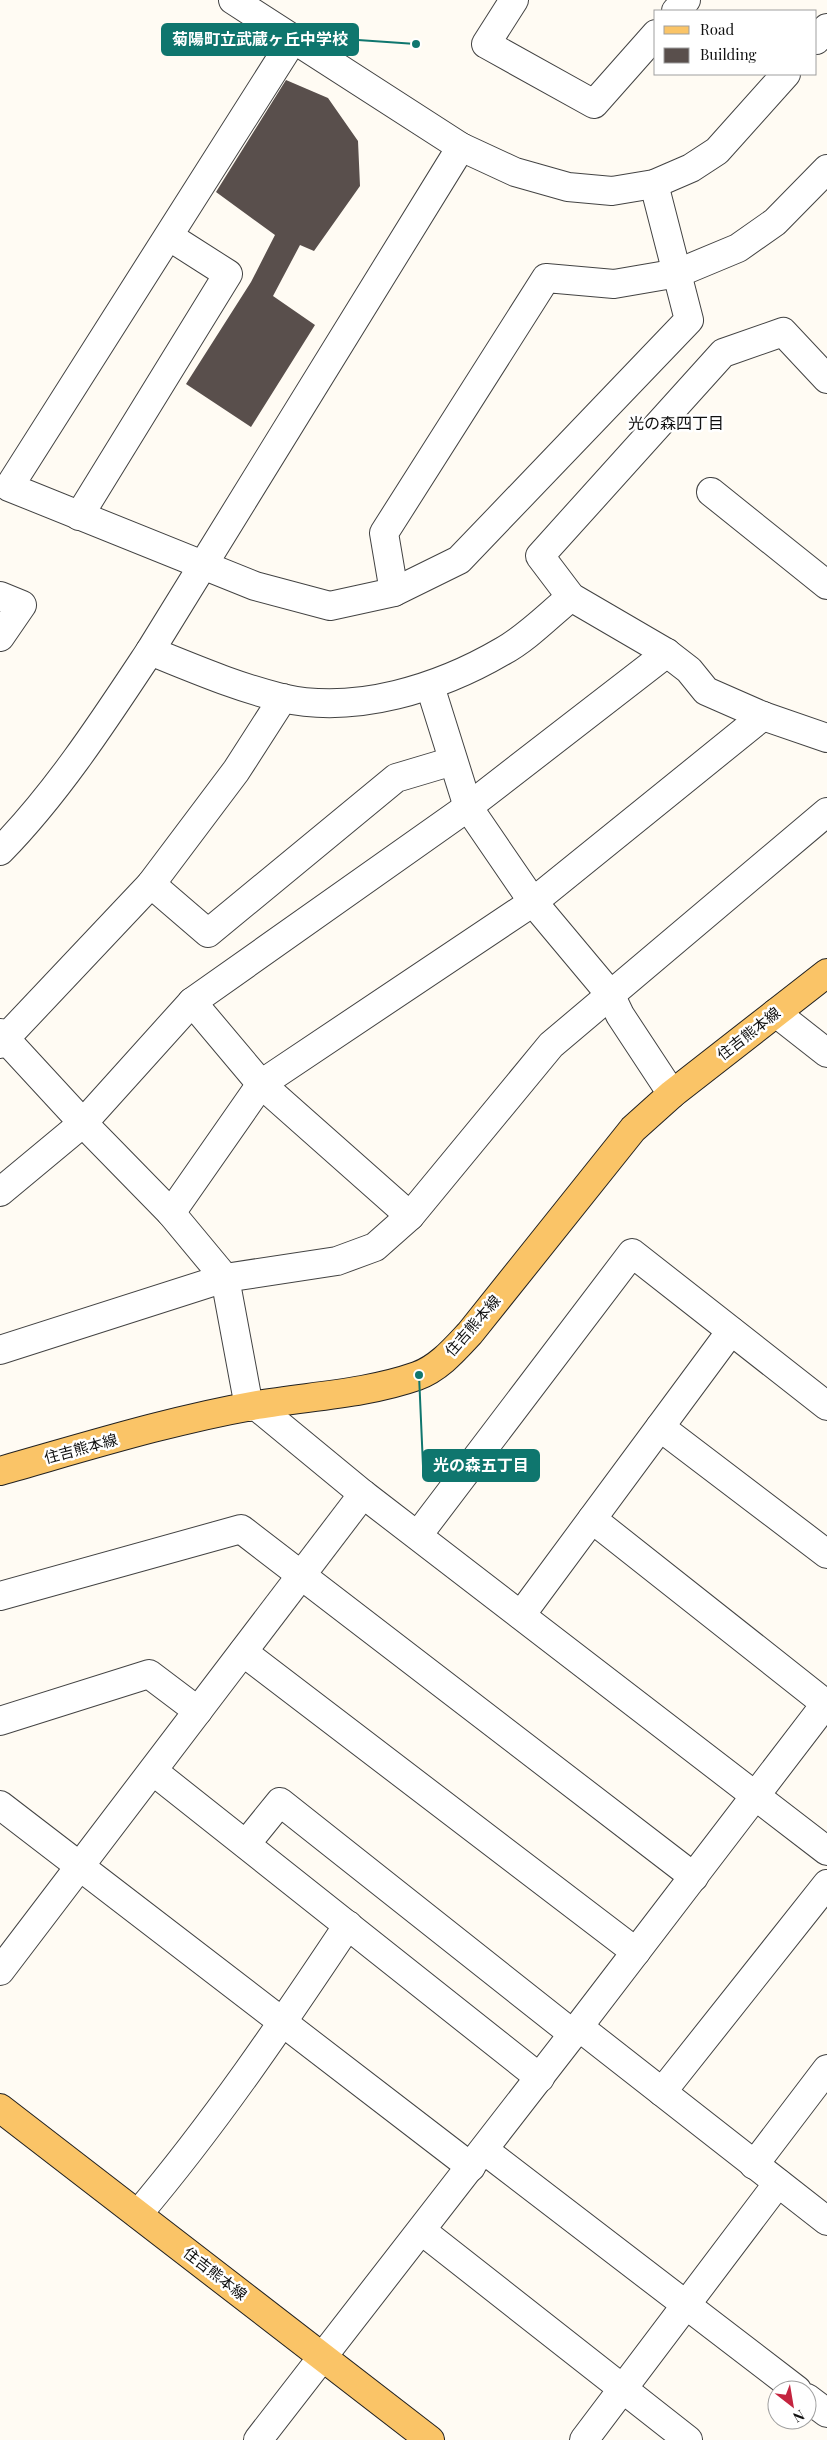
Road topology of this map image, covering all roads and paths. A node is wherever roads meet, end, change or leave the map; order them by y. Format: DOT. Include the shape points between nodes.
graph roads {
  1 [pos="233,0"];
  2 [pos="514,0"];
  3 [pos="686,0"];
  4 [pos="677,10"];
  5 [pos="827,28"];
  6 [pos="654,36"];
  7 [pos="294,38"];
  8 [pos="817,39"];
  9 [pos="785,75"];
  10 [pos="461,147"];
  11 [pos="827,168"];
  12 [pos="654,184"];
  13 [pos="170,237"];
  14 [pos="678,272"];
  15 [pos="827,379"];
  16 [pos="711,492"];
  17 [pos="78,516"];
  18 [pos="202,564"];
  19 [pos="827,585"];
  20 [pos="394,592"];
  21 [pos="0,596"];
  22 [pos="571,596"];
  23 [pos="0,637"];
  24 [pos="150,651"];
  25 [pos="667,653"];
  26 [pos="430,686"];
  27 [pos="283,698"];
  28 [pos="763,716"];
  29 [pos="827,738"];
  30 [pos="453,761"];
  31 [pos="468,807"];
  32 [pos="827,812"];
  33 [pos="0,852"];
  34 [pos="151,884"];
  35 [pos="532,902"];
  36 [pos="827,973"];
  37 [pos="610,994"];
  38 [pos="192,1002"];
  39 [pos="776,1013"];
  40 [pos="2,1039"];
  41 [pos="827,1053"];
  42 [pos="261,1084"];
  43 [pos="672,1094"];
  44 [pos="83,1123"];
  45 [pos="0,1192"];
  46 [pos="170,1213"];
  47 [pos="410,1216"];
  48 [pos="225,1278"];
  49 [pos="732,1331"];
  50 [pos="0,1350"];
  51 [pos="252,1406"];
  52 [pos="827,1406"];
  53 [pos="660,1427"];
  54 [pos="0,1471"];
  55 [pos="363,1494"];
  56 [pos="592,1519"];
  57 [pos="418,1535"];
  58 [pos="827,1554"];
  59 [pos="302,1575"];
  60 [pos="0,1596"];
  61 [pos="521,1615"];
  62 [pos="243,1652"];
  63 [pos="826,1703"];
  64 [pos="198,1711"];
  65 [pos="0,1721"];
  66 [pos="153,1771"];
  67 [pos="756,1796"];
  68 [pos="0,1805"];
  69 [pos="246,1844"];
  70 [pos="827,1851"];
  71 [pos="79,1867"];
  72 [pos="694,1877"];
  73 [pos="827,1884"];
  74 [pos="348,1925"];
  75 [pos="636,1952"];
  76 [pos="0,1971"];
  77 [pos="283,2022"];
  78 [pos="576,2030"];
  79 [pos="827,2069"];
  80 [pos="540,2078"];
  81 [pos="662,2092"];
  82 [pos="0,2108"];
  83 [pos="478,2159"];
  84 [pos="754,2165"];
  85 [pos="778,2183"];
  86 [pos="138,2214"];
  87 [pos="827,2221"];
  88 [pos="422,2231"];
  89 [pos="686,2303"];
  90 [pos="322,2357"];
  91 [pos="784,2380"];
  92 [pos="622,2389"];
  93 [pos="258,2440"];
  94 [pos="430,2440"];
  95 [pos="584,2440"];
  96 [pos="688,2440"];
  1 -- 7 [label="street"];
  2 -- 6 [label="street" via="486,44 594,104"];
  3 -- 4 [label="street"];
  5 -- 8 [label="street"];
  7 -- 10 [label="street"];
  7 -- 13 [label="street"];
  9 -- 12 [label="street" via="717,151 691,168"];
  10 -- 12 [label="street" via="515,172 568,187 612,190"];
  10 -- 18 [label="street"];
  11 -- 14 [label="street" via="774,222 738,248"];
  12 -- 14 [label="street"];
  13 -- 17 [label="street" via="228,274"];
  13 -- 17 [label="street" via="9,487"];
  14 -- 20 [label="street" via="689,320 460,560"];
  14 -- 20 [label="street" via="614,284 546,278 384,533"];
  15 -- 22 [label="street" via="783,332 723,353 540,556"];
  16 -- 19 [label="street"];
  17 -- 18 [label="street"];
  18 -- 20 [label="street" via="255,586 330,606"];
  18 -- 24 [label="street"];
  21 -- 23 [label="street" via="22,605"];
  22 -- 25 [label="street"];
  22 -- 26 [label="street" via="504,651"];
  24 -- 27 [label="street" via="222,680"];
  24 -- 33 [label="street" via="101,726"];
  25 -- 28 [label="street" via="689,670 706,691"];
  25 -- 31 [label="street"];
  26 -- 27 [label="street" via="383,699 330,703"];
  26 -- 30 [label="street"];
  27 -- 34 [label="street" via="236,771"];
  28 -- 29 [label="street"];
  28 -- 35 [label="street"];
  30 -- 31 [label="street"];
  30 -- 34 [label="street" via="396,778 208,933"];
  31 -- 35 [label="street"];
  31 -- 38 [label="street"];
  32 -- 37 [label="street"];
  34 -- 40 [label="street"];
  35 -- 37 [label="street"];
  35 -- 42 [label="street"];
  36 -- 39 [label="main road, 住吉熊本線"];
  37 -- 43 [label="street" via="620,1015"];
  37 -- 47 [label="street" via="551,1045"];
  38 -- 42 [label="street"];
  38 -- 44 [label="street"];
  39 -- 41 [label="street"];
  39 -- 43 [label="main road, 住吉熊本線"];
  40 -- 44 [label="street"];
  42 -- 46 [label="street"];
  42 -- 47 [label="street"];
  43 -- 51 [label="main road, 住吉熊本線" via="633,1129 470,1333 446,1358 419,1375 376,1387"];
  44 -- 45 [label="street"];
  44 -- 46 [label="street"];
  46 -- 48 [label="street"];
  47 -- 48 [label="street" via="375,1247 337,1261"];
  48 -- 50 [label="street"];
  48 -- 51 [label="street"];
  49 -- 52 [label="street"];
  49 -- 53 [label="street"];
  49 -- 57 [label="street" via="632,1253"];
  51 -- 54 [label="main road, 住吉熊本線"];
  51 -- 55 [label="street"];
  53 -- 56 [label="street"];
  53 -- 58 [label="street"];
  55 -- 57 [label="street"];
  55 -- 59 [label="street"];
  56 -- 61 [label="street"];
  56 -- 63 [label="street"];
  57 -- 61 [label="street"];
  59 -- 60 [label="street" via="241,1529"];
  59 -- 62 [label="street"];
  59 -- 72 [label="street"];
  61 -- 67 [label="street"];
  62 -- 64 [label="street"];
  62 -- 75 [label="street"];
  63 -- 67 [label="street"];
  64 -- 65 [label="street" via="149,1674"];
  64 -- 66 [label="street"];
  66 -- 69 [label="street"];
  66 -- 71 [label="street"];
  67 -- 70 [label="street"];
  67 -- 72 [label="street"];
  68 -- 71 [label="street"];
  69 -- 74 [label="street"];
  69 -- 78 [label="street" via="280,1802"];
  71 -- 76 [label="street"];
  71 -- 77 [label="street"];
  72 -- 75 [label="street"];
  73 -- 81 [label="street"];
  74 -- 77 [label="street"];
  74 -- 80 [label="street"];
  75 -- 78 [label="street"];
  77 -- 83 [label="street"];
  77 -- 86 [label="street" via="174,2171"];
  78 -- 80 [label="street"];
  78 -- 81 [label="street"];
  79 -- 84 [label="street"];
  80 -- 83 [label="street"];
  81 -- 84 [label="street"];
  82 -- 86 [label="main road, 住吉熊本線"];
  83 -- 88 [label="street"];
  83 -- 89 [label="street"];
  84 -- 85 [label="street"];
  85 -- 87 [label="street"];
  85 -- 89 [label="street"];
  86 -- 90 [label="main road, 住吉熊本線"];
  88 -- 90 [label="street"];
  88 -- 92 [label="street"];
  89 -- 91 [label="street"];
  89 -- 92 [label="street"];
  90 -- 93 [label="street"];
  90 -- 94 [label="main road, 住吉熊本線"];
  92 -- 95 [label="street"];
  92 -- 96 [label="street"];
}
